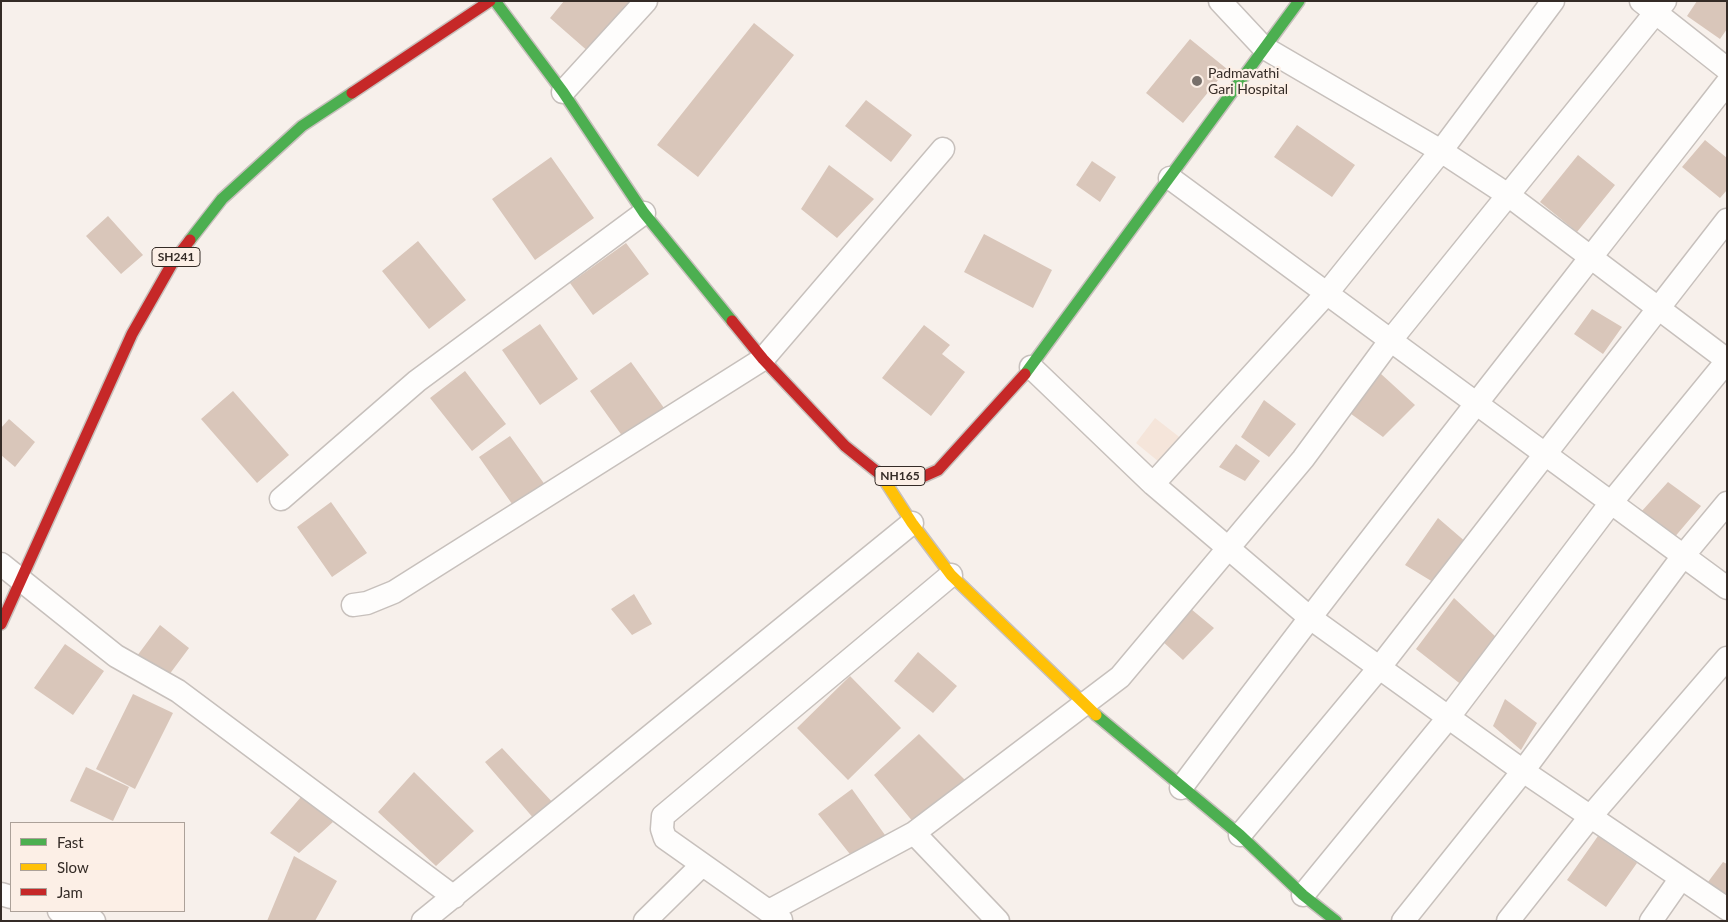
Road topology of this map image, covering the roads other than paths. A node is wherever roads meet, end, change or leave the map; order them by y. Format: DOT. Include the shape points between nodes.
graph roads {
  1 [pos="490,1"];
  2 [pos="495,1"];
  3 [pos="646,1"];
  4 [pos="1220,1"];
  5 [pos="1298,1"];
  6 [pos="1553,1"];
  7 [pos="1654,5"];
  8 [pos="1263,47"];
  9 [pos="1727,69"];
  10 [pos="1727,83"];
  11 [pos="563,92"];
  12 [pos="943,148"];
  13 [pos="1441,151"];
  14 [pos="1170,178"];
  15 [pos="1508,195"];
  16 [pos="644,213"];
  17 [pos="1727,220"];
  18 [pos="1591,257"];
  19 [pos="1327,293"];
  20 [pos="1658,310"];
  21 [pos="1390,341"];
  22 [pos="763,359"];
  23 [pos="1727,360"];
  24 [pos="1032,367"];
  25 [pos="1476,406"];
  26 [pos="1544,456"];
  27 [pos="881,474"];
  28 [pos="1153,484"];
  29 [pos="281,499"];
  30 [pos="1610,504"];
  31 [pos="1727,504"];
  32 [pos="918,531"];
  33 [pos="1228,548"];
  34 [pos="1683,556"];
  35 [pos="1,564"];
  36 [pos="947,570"];
  37 [pos="23,580"];
  38 [pos="1727,588"];
  39 [pos="352,605"];
  40 [pos="1309,617"];
  41 [pos="1,624"];
  42 [pos="1727,658"];
  43 [pos="1379,668"];
  44 [pos="1082,704"];
  45 [pos="1448,718"];
  46 [pos="1522,771"];
  47 [pos="1181,788"];
  48 [pos="1590,817"];
  49 [pos="914,833"];
  50 [pos="1240,835"];
  51 [pos="702,865"];
  52 [pos="1681,878"];
  53 [pos="1303,895"];
  54 [pos="454,896"];
  55 [pos="1727,909"];
  56 [pos="62,912"];
  57 [pos="776,916"];
  58 [pos="94,921"];
  59 [pos="423,921"];
  60 [pos="645,921"];
  61 [pos="998,921"];
  62 [pos="1336,921"];
  63 [pos="1403,921"];
  64 [pos="1508,921"];
  65 [pos="1651,921"];
  1 -- 37 [label="main road, SH241" via="302,126 222,199 172,262 132,334"];
  2 -- 11 [label="main road, NH165"];
  3 -- 11 [label="street"];
  4 -- 8 [label="street"];
  5 -- 8 [label="main road, NH165"];
  6 -- 13 [label="street"];
  7 -- 9 [label="street"];
  7 -- 15 [label="street"];
  8 -- 13 [label="street"];
  8 -- 14 [label="main road, NH165"];
  10 -- 18 [label="street"];
  11 -- 16 [label="main road, NH165"];
  12 -- 22 [label="street"];
  13 -- 15 [label="street"];
  13 -- 19 [label="street"];
  14 -- 19 [label="street"];
  14 -- 24 [label="main road, NH165"];
  15 -- 18 [label="street"];
  15 -- 21 [label="street"];
  16 -- 22 [label="main road, NH165"];
  16 -- 29 [label="street" via="417,381"];
  17 -- 20 [label="street"];
  18 -- 20 [label="street"];
  18 -- 25 [label="street"];
  19 -- 21 [label="street"];
  19 -- 28 [label="street"];
  20 -- 23 [label="street"];
  20 -- 26 [label="street"];
  21 -- 25 [label="street"];
  21 -- 33 [label="street" via="1303,459"];
  22 -- 27 [label="main road, NH165" via="845,446"];
  22 -- 39 [label="street" via="394,592 367,603"];
  23 -- 30 [label="street"];
  24 -- 27 [label="main road, NH165" via="938,470 920,478"];
  24 -- 28 [label="street"];
  25 -- 26 [label="street"];
  25 -- 40 [label="street"];
  26 -- 30 [label="street"];
  26 -- 43 [label="street"];
  27 -- 32 [label="main road"];
  28 -- 33 [label="street"];
  30 -- 34 [label="street"];
  30 -- 45 [label="street"];
  31 -- 34 [label="street"];
  32 -- 36 [label="main road"];
  32 -- 54 [label="street"];
  33 -- 40 [label="street"];
  33 -- 44 [label="street" via="1120,677"];
  34 -- 38 [label="street"];
  34 -- 46 [label="street"];
  35 -- 37 [label="street"];
  36 -- 44 [label="main road"];
  36 -- 51 [label="street" via="664,816 662,829 665,838"];
  37 -- 41 [label="main road, SH241"];
  37 -- 54 [label="street" via="116,656 178,691"];
  40 -- 43 [label="street"];
  40 -- 47 [label="street"];
  42 -- 48 [label="street"];
  43 -- 45 [label="street"];
  43 -- 50 [label="street"];
  44 -- 47 [label="main road"];
  44 -- 49 [label="street"];
  45 -- 46 [label="street"];
  45 -- 53 [label="street"];
  46 -- 48 [label="street"];
  46 -- 63 [label="street"];
  47 -- 50 [label="main road"];
  48 -- 52 [label="street"];
  48 -- 64 [label="street"];
  49 -- 57 [label="street"];
  49 -- 61 [label="street"];
  50 -- 53 [label="main road"];
  51 -- 57 [label="street"];
  51 -- 60 [label="street"];
  52 -- 55 [label="street"];
  52 -- 65 [label="street"];
  53 -- 62 [label="main road"];
  54 -- 59 [label="street"];
  56 -- 58 [label="street"];
}
